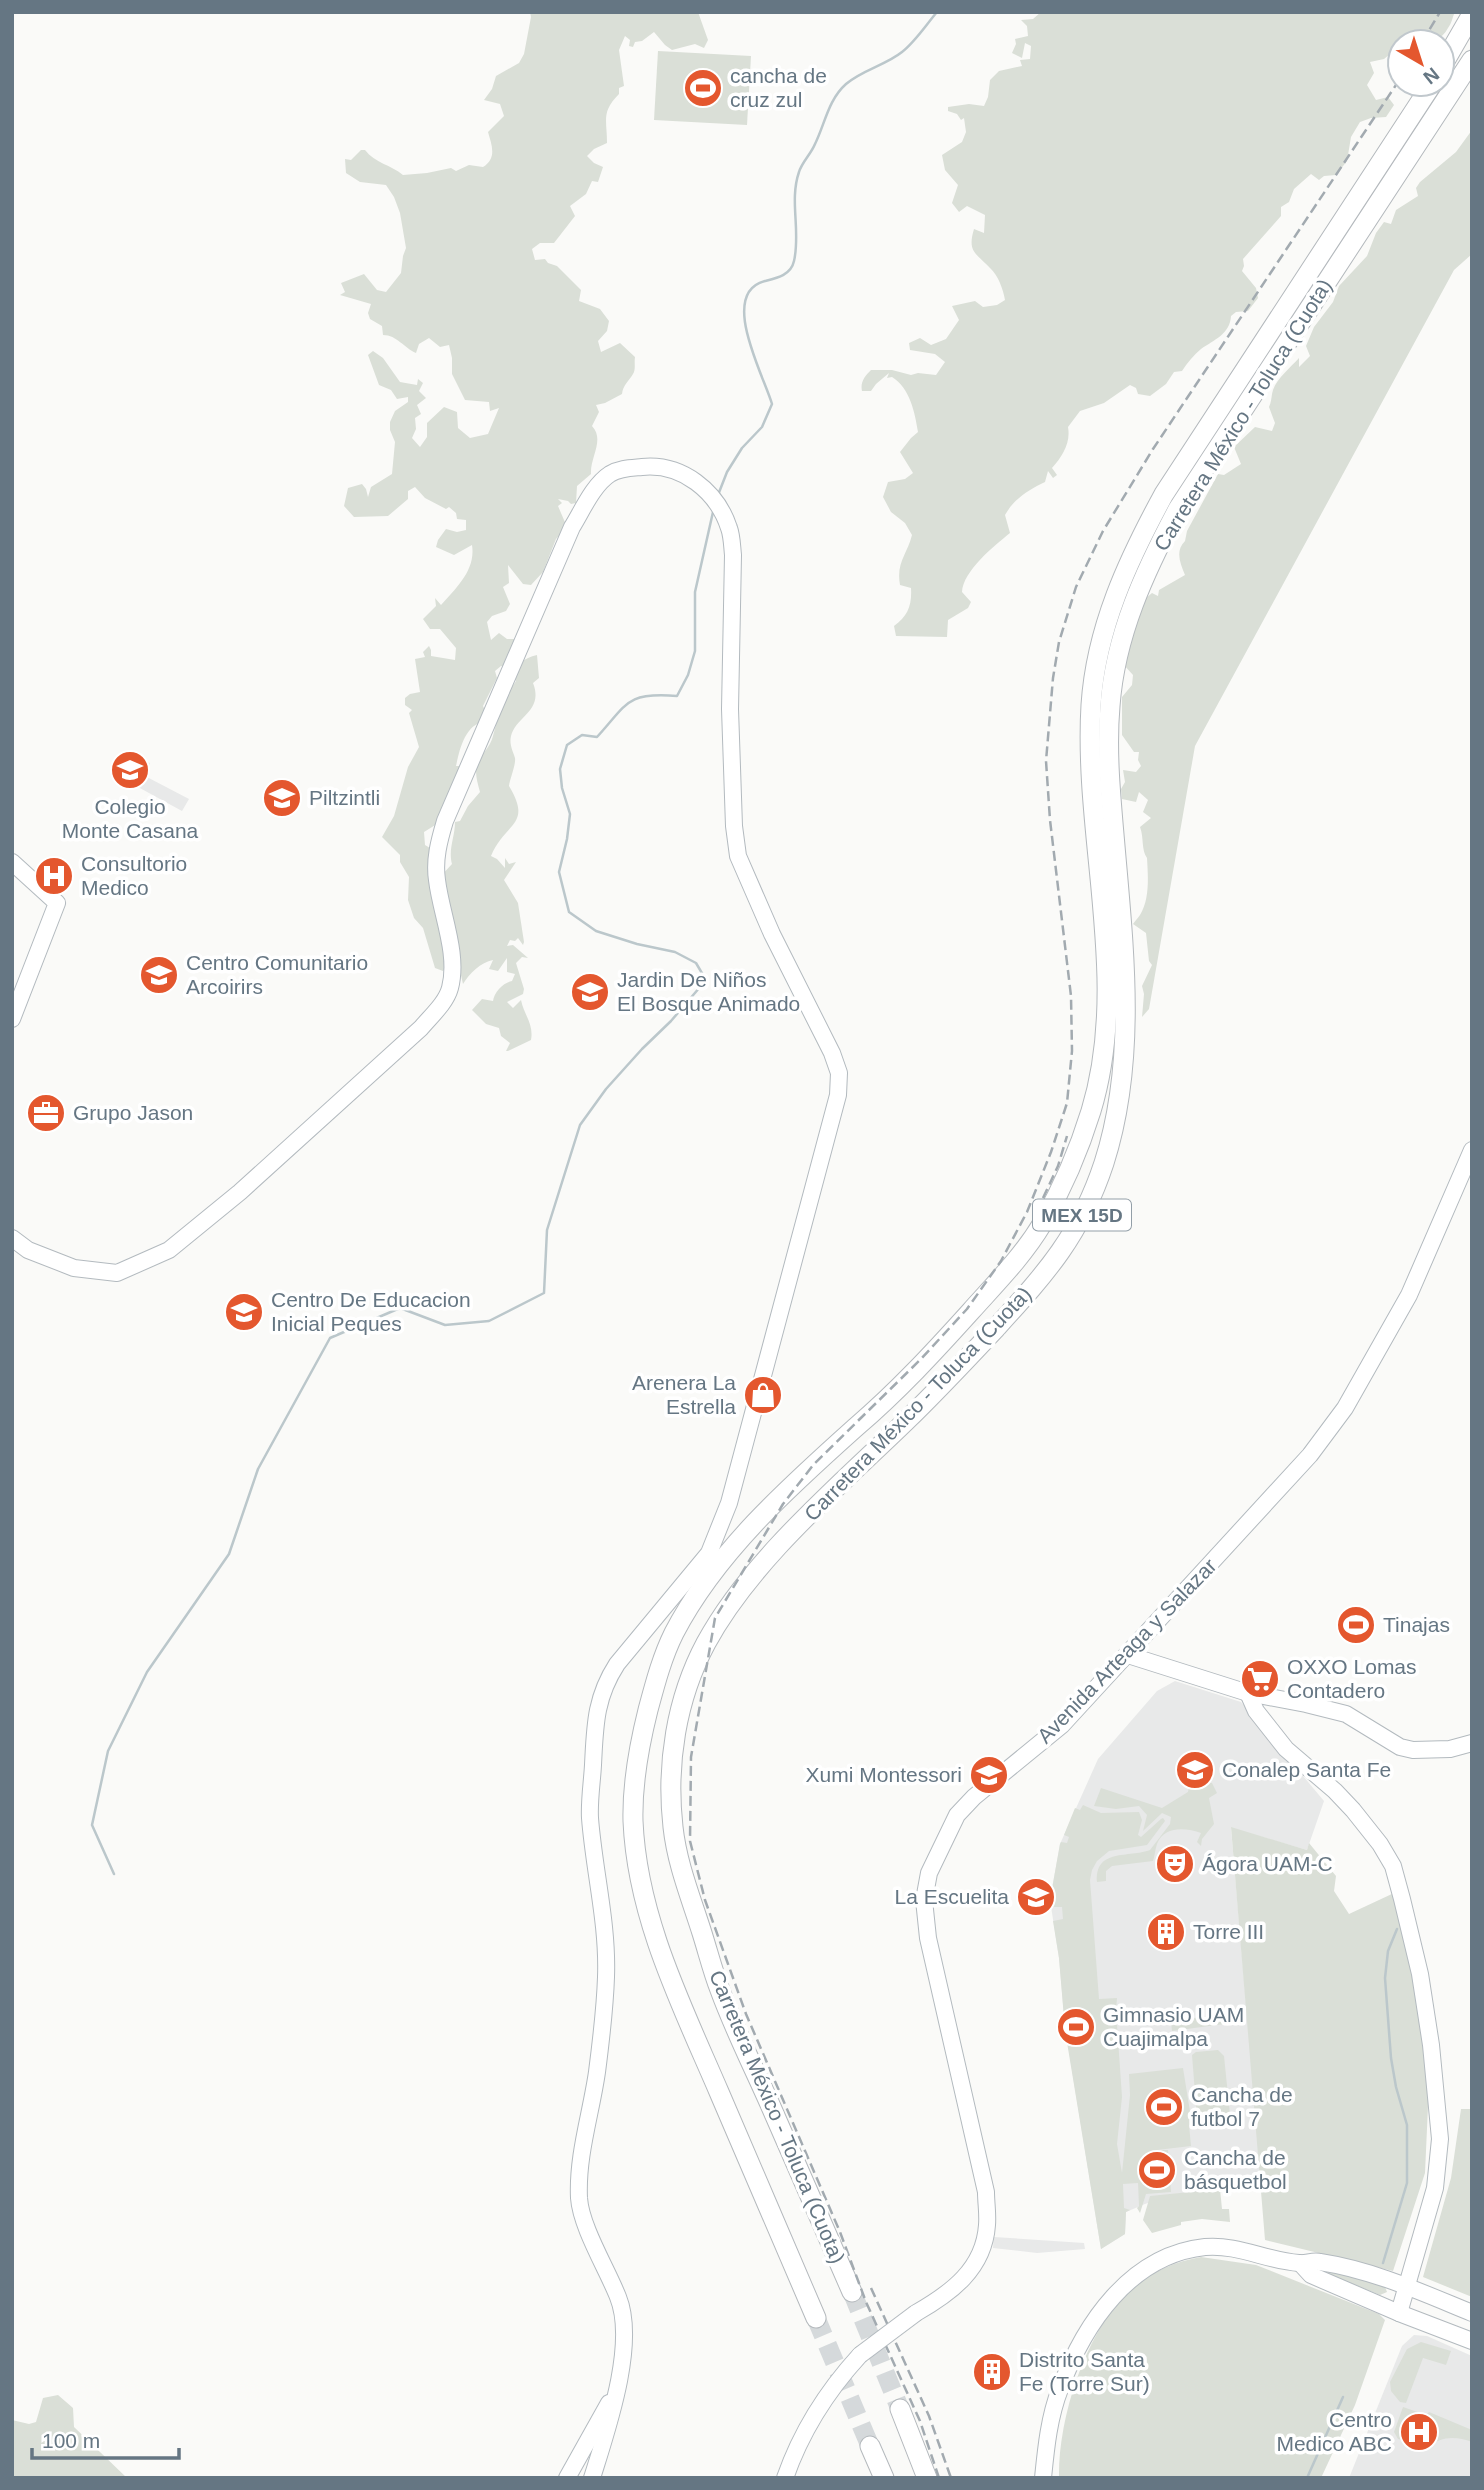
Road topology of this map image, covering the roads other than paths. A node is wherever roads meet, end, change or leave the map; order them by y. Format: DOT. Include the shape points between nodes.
graph roads {
  1 [pos="1472,14"];
  2 [pos="1456,42"];
  3 [pos="1472,60"];
  4 [pos="1423,98"];
  5 [pos="12,862"];
  6 [pos="12,1019"];
  7 [pos="1472,1150"];
  8 [pos="12,1238"];
  9 [pos="1128,1655"];
  10 [pos="1248,1693"];
  11 [pos="1472,1743"];
  12 [pos="1300,2263"];
  13 [pos="1407,2287"];
  14 [pos="852,2292"];
  15 [pos="1399,2313"];
  16 [pos="1472,2313"];
  17 [pos="816,2318"];
  18 [pos="1472,2341"];
  19 [pos="614,2395"];
  20 [pos="900,2409"];
  21 [pos="870,2446"];
  22 [pos="569,2477"];
  23 [pos="592,2478"];
  24 [pos="785,2478"];
  25 [pos="884,2478"];
  26 [pos="927,2478"];
  27 [pos="1043,2478"];
  1 -- 2 [label="highway"];
  3 -- 14 [label="highway, Carretera México - Toluca (Cuota) / MEX 15D" via="1178,509 1133,603 1110,703 1109,760 1126,1020 1117,1105 1105,1159 1078,1224 1045,1275 950,1379 762,1564 705,1644 681,1707 671,1787 679,1865 720,1990"];
  4 -- 17 [label="highway, Carretera México - Toluca (Cuota) / MEX 15D" via="1164,494 1115,596 1092,699 1090,754 1107,1016 1097,1088 1062,1185 1035,1233 998,1282 912,1375 750,1529 712,1575 672,1637 654,1688 641,1740 633,1817 644,1897 675,1988"];
  5 -- 6 [label="street" via="57,903"];
  7 -- 9 [label="street, Avenida Arteaga y Salazar" via="1409,1295 1345,1408 1288,1482"];
  8 -- 19 [label="street" via="28,1250 74,1268 117,1273 169,1250 421,1028 442,1003 452,972 437,878 437,849 572,527 609,475 623,469 652,466 673,470 705,490 720,507 730,530 733,555 730,709 738,856 832,1053 839,1073 838,1095 729,1503 709,1553 605,1683 593,1735 590,1817 604,1918 606,1976 597,2071 579,2167 579,2202 625,2329"];
  9 -- 10 [label="street"];
  9 -- 24 [label="street, Avenida Arteaga y Salazar, bridge" via="1062,1725 957,1815 929,1874 924,1899 928,1938 986,2192 987,2226 972,2270 954,2289 860,2355 834,2385 806,2430"];
  10 -- 11 [label="street" via="1346,1714 1400,1747 1413,1750"];
  10 -- 13 [label="street" via="1286,1749 1335,1791 1380,1844 1393,1866 1402,1899 1420,1974 1440,2139 1435,2188"];
  12 -- 13 [label="street" via="1317,2261"];
  12 -- 15 [label="street" via="1311,2275"];
  12 -- 27 [label="street" via="1205,2247 1157,2260 1137,2274 1100,2311 1069,2368 1048,2435"];
  13 -- 15 [label="street"];
  13 -- 16 [label="street"];
  15 -- 18 [label="street"];
  19 -- 22 [label="street"];
  19 -- 23 [label="street"];
  20 -- 26 [label="highway"];
  21 -- 25 [label="highway"];
}
